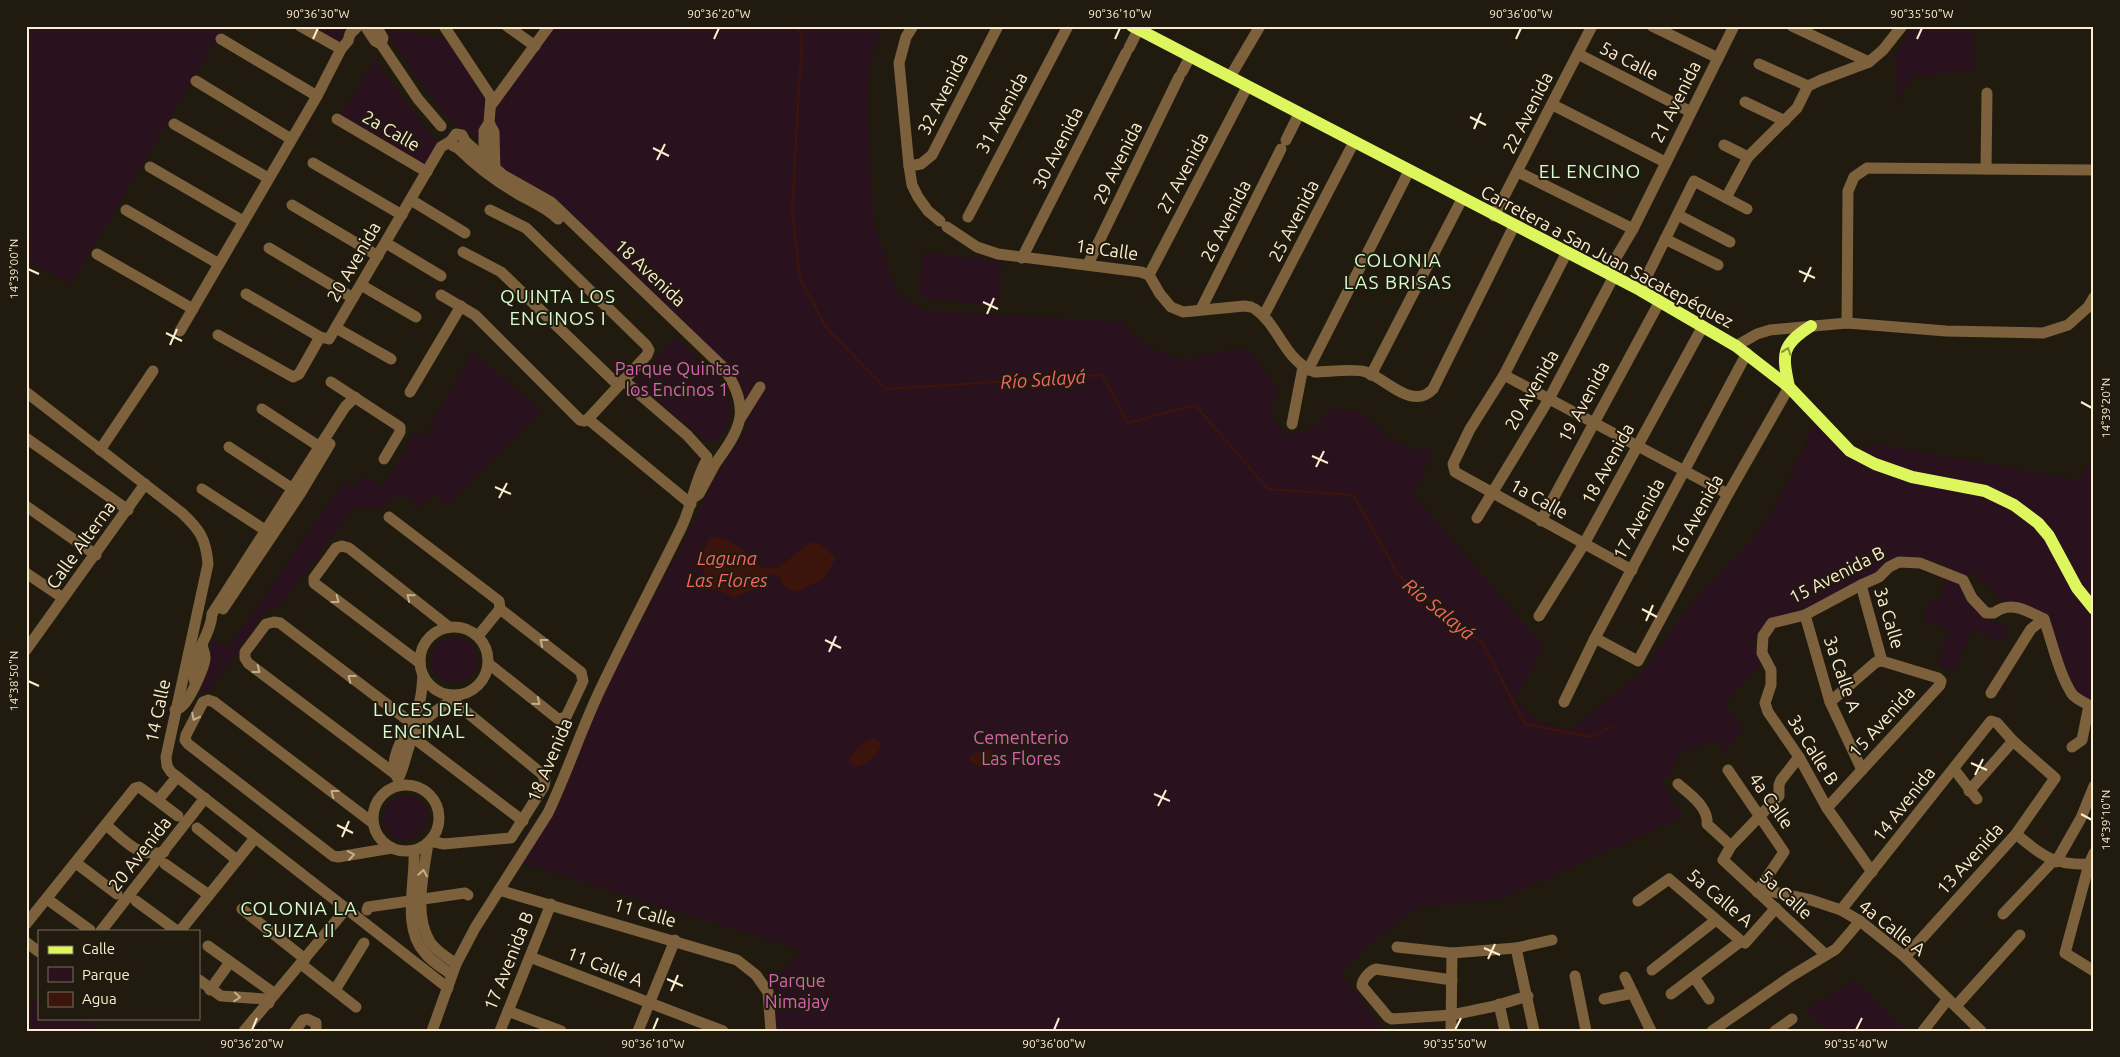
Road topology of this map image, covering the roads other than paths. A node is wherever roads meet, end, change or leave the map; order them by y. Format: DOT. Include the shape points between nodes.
graph roads {
  1 [pos="300,26"];
  2 [pos="507,26"];
  3 [pos="549,26"];
  4 [pos="913,26"];
  5 [pos="998,26"];
  6 [pos="1068,26"];
  7 [pos="1251,26"];
  8 [pos="1260,26"];
  9 [pos="1592,26"];
  10 [pos="1652,26"];
  11 [pos="1734,26"];
  12 [pos="1792,26"];
  13 [pos="367,27"];
  14 [pos="1900,27"];
  15 [pos="447,28"];
  16 [pos="1135,28"];
  17 [pos="221,39"];
  18 [pos="344,45"];
  19 [pos="535,46"];
  20 [pos="1578,54"];
  21 [pos="1190,57"];
  22 [pos="1718,58"];
  23 [pos="1869,62"];
  24 [pos="1759,64"];
  25 [pos="1229,71"];
  26 [pos="196,81"];
  27 [pos="1808,86"];
  28 [pos="1247,87"];
  29 [pos="1987,93"];
  30 [pos="317,96"];
  31 [pos="1746,102"];
  32 [pos="492,104"];
  33 [pos="1553,106"];
  34 [pos="1691,112"];
  35 [pos="1299,114"];
  36 [pos="337,120"];
  37 [pos="1785,121"];
  38 [pos="489,123"];
  39 [pos="174,124"];
  40 [pos="291,139"];
  41 [pos="456,142"];
  42 [pos="1354,142"];
  43 [pos="1724,145"];
  44 [pos="1748,157"];
  45 [pos="484,159"];
  46 [pos="1665,162"];
  47 [pos="313,163"];
  48 [pos="909,166"];
  49 [pos="150,167"];
  50 [pos="1986,169"];
  51 [pos="2094,170"];
  52 [pos="1408,171"];
  53 [pos="427,172"];
  54 [pos="1518,172"];
  55 [pos="491,173"];
  56 [pos="268,178"];
  57 [pos="1726,198"];
  58 [pos="1462,199"];
  59 [pos="411,200"];
  60 [pos="292,205"];
  61 [pos="1747,209"];
  62 [pos="126,210"];
  63 [pos="490,210"];
  64 [pos="402,215"];
  65 [pos="1678,215"];
  66 [pos="1494,216"];
  67 [pos="968,217"];
  68 [pos="243,221"];
  69 [pos="1514,226"];
  70 [pos="1633,229"];
  71 [pos="465,233"];
  72 [pos="1665,239"];
  73 [pos="1730,242"];
  74 [pos="386,243"];
  75 [pos="269,248"];
  76 [pos="463,252"];
  77 [pos="1567,252"];
  78 [pos="97,254"];
  79 [pos="378,256"];
  80 [pos="1022,258"];
  81 [pos="219,264"];
  82 [pos="1088,264"];
  83 [pos="1718,265"];
  84 [pos="1149,275"];
  85 [pos="1610,275"];
  86 [pos="440,276"];
  87 [pos="361,284"];
  88 [pos="1640,290"];
  89 [pos="246,294"];
  90 [pos="441,296"];
  91 [pos="2094,297"];
  92 [pos="353,298"];
  93 [pos="1660,301"];
  94 [pos="461,306"];
  95 [pos="193,309"];
  96 [pos="1201,309"];
  97 [pos="1257,310"];
  98 [pos="416,317"];
  99 [pos="1847,323"];
  100 [pos="1703,326"];
  101 [pos="1811,326"];
  102 [pos="336,328"];
  103 [pos="180,331"];
  104 [pos="218,335"];
  105 [pos="320,336"];
  106 [pos="1741,350"];
  107 [pos="391,359"];
  108 [pos="1305,368"];
  109 [pos="153,371"];
  110 [pos="1372,375"];
  111 [pos="1504,375"];
  112 [pos="331,382"];
  113 [pos="621,383"];
  114 [pos="760,387"];
  115 [pos="1789,387"];
  116 [pos="26,392"];
  117 [pos="410,392"];
  118 [pos="1549,399"];
  119 [pos="353,400"];
  120 [pos="262,409"];
  121 [pos="588,419"];
  122 [pos="740,419"];
  123 [pos="1594,421"];
  124 [pos="1292,424"];
  125 [pos="26,438"];
  126 [pos="1638,446"];
  127 [pos="229,447"];
  128 [pos="320,447"];
  129 [pos="100,450"];
  130 [pos="384,459"];
  131 [pos="710,461"];
  132 [pos="1685,471"];
  133 [pos="145,484"];
  134 [pos="202,489"];
  135 [pos="297,491"];
  136 [pos="1492,493"];
  137 [pos="1728,494"];
  138 [pos="692,501"];
  139 [pos="26,506"];
  140 [pos="128,510"];
  141 [pos="389,517"];
  142 [pos="1477,518"];
  143 [pos="1541,521"];
  144 [pos="265,530"];
  145 [pos="1584,544"];
  146 [pos="96,555"];
  147 [pos="1632,570"];
  148 [pos="26,573"];
  149 [pos="1861,585"];
  150 [pos="232,588"];
  151 [pos="63,598"];
  152 [pos="500,609"];
  153 [pos="2094,610"];
  154 [pos="1805,615"];
  155 [pos="1539,616"];
  156 [pos="2044,619"];
  157 [pos="448,627"];
  158 [pos="478,636"];
  159 [pos="1763,636"];
  160 [pos="1595,638"];
  161 [pos="27,646"];
  162 [pos="1882,661"];
  163 [pos="420,663"];
  164 [pos="489,664"];
  165 [pos="423,675"];
  166 [pos="1941,681"];
  167 [pos="1991,694"];
  168 [pos="455,698"];
  169 [pos="1564,702"];
  170 [pos="1830,702"];
  171 [pos="175,710"];
  172 [pos="412,730"];
  173 [pos="2013,741"];
  174 [pos="2072,747"];
  175 [pos="1798,757"];
  176 [pos="1954,769"];
  177 [pos="1728,770"];
  178 [pos="1862,770"];
  179 [pos="176,776"];
  180 [pos="397,779"];
  181 [pos="1678,784"];
  182 [pos="2094,786"];
  183 [pos="205,798"];
  184 [pos="158,800"];
  185 [pos="1827,808"];
  186 [pos="178,816"];
  187 [pos="1759,817"];
  188 [pos="523,821"];
  189 [pos="373,823"];
  190 [pos="106,825"];
  191 [pos="197,828"];
  192 [pos="2016,834"];
  193 [pos="255,838"];
  194 [pos="429,842"];
  195 [pos="1731,846"];
  196 [pos="392,848"];
  197 [pos="414,851"];
  198 [pos="164,852"];
  199 [pos="2094,853"];
  200 [pos="238,860"];
  201 [pos="2055,861"];
  202 [pos="76,863"];
  203 [pos="166,864"];
  204 [pos="2091,864"];
  205 [pos="1872,872"];
  206 [pos="499,890"];
  207 [pos="1759,890"];
  208 [pos="117,894"];
  209 [pos="209,895"];
  210 [pos="468,895"];
  211 [pos="47,899"];
  212 [pos="416,899"];
  213 [pos="1638,900"];
  214 [pos="136,901"];
  215 [pos="551,904"];
  216 [pos="1776,908"];
  217 [pos="242,909"];
  218 [pos="346,909"];
  219 [pos="367,910"];
  220 [pos="1841,910"];
  221 [pos="2003,914"];
  222 [pos="1716,920"];
  223 [pos="1860,921"];
  224 [pos="26,924"];
  225 [pos="99,930"];
  226 [pos="175,930"];
  227 [pos="181,930"];
  228 [pos="2020,935"];
  229 [pos="675,940"];
  230 [pos="1552,940"];
  231 [pos="1744,941"];
  232 [pos="26,942"];
  233 [pos="364,943"];
  234 [pos="208,946"];
  235 [pos="1397,947"];
  236 [pos="1516,948"];
  237 [pos="38,951"];
  238 [pos="1452,953"];
  239 [pos="1826,955"];
  240 [pos="530,956"];
  241 [pos="1905,957"];
  242 [pos="303,961"];
  243 [pos="230,962"];
  244 [pos="454,970"];
  245 [pos="1652,970"];
  246 [pos="2094,971"];
  247 [pos="1575,976"];
  248 [pos="1625,977"];
  249 [pos="1694,977"];
  250 [pos="1452,980"];
  251 [pos="200,981"];
  252 [pos="448,988"];
  253 [pos="210,990"];
  254 [pos="335,990"];
  255 [pos="1633,993"];
  256 [pos="1671,994"];
  257 [pos="1528,996"];
  258 [pos="272,998"];
  259 [pos="1604,999"];
  260 [pos="1710,999"];
  261 [pos="650,1002"];
  262 [pos="1952,1003"];
  263 [pos="1499,1004"];
  264 [pos="356,1007"];
  265 [pos="508,1011"];
  266 [pos="1452,1015"];
  267 [pos="1792,1019"];
  268 [pos="316,1029"];
  269 [pos="244,1031"];
  270 [pos="295,1031"];
  271 [pos="432,1031"];
  272 [pos="500,1031"];
  273 [pos="561,1031"];
  274 [pos="638,1031"];
  275 [pos="723,1031"];
  276 [pos="771,1031"];
  277 [pos="1451,1031"];
  278 [pos="1505,1031"];
  279 [pos="1534,1031"];
  280 [pos="1586,1031"];
  281 [pos="1651,1031"];
  282 [pos="1712,1031"];
  283 [pos="1775,1031"];
  284 [pos="1923,1031"];
  285 [pos="1981,1031"];
  1 -- 18 [label="street"];
  2 -- 19 [label="street"];
  3 -- 19 [label="street"];
  4 -- 48 [label="street, 1a Calle" via="899,63"];
  5 -- 48 [label="street, 32 Avenida" via="932,155 921,164"];
  6 -- 67 [label="street, 31 Avenida"];
  7 -- 25 [label="street"];
  8 -- 25 [label="street"];
  9 -- 20 [label="street, 22 Avenida"];
  10 -- 22 [label="street"];
  11 -- 22 [label="street, 21 Avenida"];
  12 -- 23 [label="street"];
  13 -- 18 [label="street" via="356,40"];
  13 -- 41 [label="street, 18 Avenida" via="383,38 381,44 418,99 441,126 446,126"];
  14 -- 23 [label="street" via="1883,50"];
  15 -- 32 [label="street" via="489,92"];
  16 -- 21 [label="main road, Carretera a San Juan Sacatepéquez"];
  16 -- 80 [label="street, 30 Avenida" via="1127,51"];
  17 -- 30 [label="street"];
  18 -- 30 [label="street"];
  19 -- 32 [label="street"];
  20 -- 33 [label="street, 22 Avenida"];
  20 -- 34 [label="street, 5a Calle"];
  21 -- 25 [label="main road, Carretera a San Juan Sacatepéquez"];
  21 -- 82 [label="street, 29 Avenida"];
  22 -- 34 [label="street, 21 Avenida"];
  23 -- 27 [label="street"];
  24 -- 27 [label="street"];
  25 -- 28 [label="main road, Carretera a San Juan Sacatepéquez"];
  26 -- 40 [label="street"];
  27 -- 37 [label="street" via="1797,108"];
  28 -- 35 [label="main road, Carretera a San Juan Sacatepéquez"];
  28 -- 84 [label="street, 27 Avenida"];
  29 -- 50 [label="street"];
  30 -- 40 [label="street"];
  31 -- 37 [label="street"];
  32 -- 38 [label="street"];
  33 -- 46 [label="street"];
  33 -- 54 [label="street, 22 Avenida"];
  34 -- 46 [label="street, 21 Avenida"];
  35 -- 42 [label="main road, Carretera a San Juan Sacatepéquez"];
  35 -- 96 [label="street, 26 Avenida"];
  36 -- 53 [label="street, 2a Calle"];
  37 -- 44 [label="street"];
  38 -- 45 [label="street" via="484,131"];
  38 -- 55 [label="street" via="494,132"];
  39 -- 56 [label="street"];
  40 -- 56 [label="street"];
  41 -- 45 [label="street, 18 Avenida"];
  41 -- 53 [label="street, 20 Avenida" via="440,147"];
  41 -- 55 [label="street, 18 Avenida"];
  42 -- 52 [label="main road, Carretera a San Juan Sacatepéquez"];
  42 -- 97 [label="street, 25 Avenida"];
  43 -- 44 [label="street"];
  44 -- 57 [label="street"];
  45 -- 55 [label="street, 18 Avenida"];
  46 -- 70 [label="street, 21 Avenida"];
  47 -- 64 [label="street"];
  48 -- 80 [label="street, 1a Calle" via="912,185 928,211 977,247"];
  49 -- 68 [label="street"];
  50 -- 51 [label="street"];
  50 -- 99 [label="street" via="1866,168 1854,177 1848,191"];
  52 -- 58 [label="main road, Carretera a San Juan Sacatepéquez"];
  52 -- 108 [label="street"];
  53 -- 59 [label="street, 20 Avenida"];
  54 -- 66 [label="street, 22 Avenida"];
  54 -- 70 [label="street"];
  55 -- 122 [label="street, 18 Avenida" via="550,202 718,362 730,376 737,392"];
  55 -- 131 [label="street, 18 Avenida" via="552,214 720,372 733,399 734,426"];
  56 -- 68 [label="street"];
  57 -- 61 [label="street"];
  57 -- 65 [label="street" via="1694,181"];
  58 -- 66 [label="main road, Carretera a San Juan Sacatepéquez"];
  58 -- 110 [label="street"];
  59 -- 64 [label="street, 20 Avenida"];
  59 -- 71 [label="street"];
  60 -- 79 [label="street"];
  62 -- 81 [label="street"];
  63 -- 113 [label="street" via="526,228 646,346 647,354"];
  64 -- 74 [label="street, 20 Avenida"];
  65 -- 72 [label="street"];
  65 -- 73 [label="street"];
  66 -- 69 [label="main road, Carretera a San Juan Sacatepéquez"];
  68 -- 81 [label="street"];
  69 -- 77 [label="main road, Carretera a San Juan Sacatepéquez"];
  69 -- 110 [label="street" via="1433,389 1428,394 1412,396"];
  70 -- 85 [label="street, 21 Avenida"];
  72 -- 83 [label="street"];
  72 -- 88 [label="street"];
  74 -- 79 [label="street, 20 Avenida"];
  74 -- 86 [label="street"];
  75 -- 92 [label="street"];
  76 -- 113 [label="street" via="501,272"];
  77 -- 85 [label="main road, Carretera a San Juan Sacatepéquez"];
  77 -- 111 [label="street"];
  78 -- 95 [label="street"];
  79 -- 87 [label="street, 20 Avenida"];
  80 -- 82 [label="street, 1a Calle"];
  81 -- 95 [label="street"];
  82 -- 84 [label="street, 1a Calle"];
  84 -- 96 [label="street, 1a Calle" via="1171,307 1183,312"];
  85 -- 88 [label="main road, Carretera a San Juan Sacatepéquez"];
  85 -- 118 [label="street, 20 Avenida"];
  87 -- 92 [label="street, 20 Avenida"];
  87 -- 98 [label="street"];
  88 -- 93 [label="main road, Carretera a San Juan Sacatepéquez"];
  89 -- 105 [label="street"];
  90 -- 94 [label="street"];
  91 -- 99 [label="street" via="2068,325 2043,333 1946,331"];
  92 -- 102 [label="street, 20 Avenida"];
  93 -- 100 [label="main road, Carretera a San Juan Sacatepéquez"];
  93 -- 123 [label="street, 19 Avenida"];
  94 -- 117 [label="street"];
  94 -- 121 [label="street" via="475,315 580,420"];
  95 -- 103 [label="street"];
  96 -- 97 [label="street, 1a Calle"];
  97 -- 108 [label="street"];
  99 -- 101 [label="street"];
  100 -- 106 [label="main road, Carretera a San Juan Sacatepéquez"];
  100 -- 126 [label="street, 18 Avenida"];
  101 -- 106 [label="street" via="1758,334"];
  115 -- 101 [label="main road, one-way" via="1785,350 1792,340"];
  102 -- 105 [label="street" via="329,339"];
  102 -- 107 [label="street, 20 Avenida"];
  104 -- 105 [label="street" via="293,377 298,374"];
  106 -- 115 [label="main road, Carretera a San Juan Sacatepéquez"];
  106 -- 132 [label="street, 17 Avenida"];
  108 -- 110 [label="street" via="1339,372 1358,370"];
  108 -- 124 [label="street"];
  109 -- 129 [label="street"];
  111 -- 118 [label="street"];
  111 -- 136 [label="street, 1a Calle" via="1470,429 1453,464 1455,472"];
  112 -- 119 [label="street"];
  113 -- 121 [label="street"];
  113 -- 131 [label="street" via="687,435"];
  114 -- 122 [label="street"];
  115 -- 137 [label="street, 16 Avenida"];
  115 -- 153 [label="main road, Carretera a San Juan Sacatepéquez" via="1850,450 1875,464 1912,477 1985,490 2026,514 2049,536 2077,588"];
  116 -- 129 [label="street, 14 Calle"];
  118 -- 123 [label="street"];
  118 -- 136 [label="street, 20 Avenida"];
  119 -- 128 [label="street"];
  119 -- 130 [label="street" via="400,427"];
  119 -- 135 [label="street" via="351,410"];
  120 -- 128 [label="street"];
  121 -- 138 [label="street"];
  122 -- 131 [label="street, 18 Avenida" via="735,436"];
  123 -- 126 [label="street"];
  123 -- 143 [label="street, 19 Avenida"];
  125 -- 140 [label="street"];
  126 -- 132 [label="street"];
  126 -- 145 [label="street, 18 Avenida"];
  127 -- 135 [label="street"];
  128 -- 135 [label="street"];
  129 -- 133 [label="street, 14 Calle"];
  131 -- 138 [label="street, 18 Avenida" via="699,494"];
  132 -- 137 [label="street"];
  132 -- 147 [label="street, 17 Avenida"];
  133 -- 140 [label="street, Calle Alterna"];
  133 -- 171 [label="street, 14 Calle" via="197,526 207,552 208,564"];
  134 -- 144 [label="street"];
  135 -- 144 [label="street"];
  135 -- 150 [label="street"];
  136 -- 142 [label="street, 20 Avenida"];
  136 -- 143 [label="street, 1a Calle"];
  137 -- 160 [label="street, 16 Avenida" via="1638,661"];
  138 -- 206 [label="street, 18 Avenida" via="600,689 548,813"];
  139 -- 146 [label="street"];
  140 -- 146 [label="street, Calle Alterna"];
  141 -- 152 [label="street" via="499,601"];
  143 -- 145 [label="street, 1a Calle"];
  144 -- 150 [label="street"];
  145 -- 147 [label="street, 1a Calle"];
  145 -- 155 [label="street, 18 Avenida"];
  146 -- 151 [label="street, Calle Alterna"];
  147 -- 160 [label="street, 17 Avenida"];
  148 -- 151 [label="street"];
  149 -- 154 [label="street, 15 Avenida B"];
  149 -- 156 [label="street, 15 Avenida B" via="1880,577 1899,562 1920,563 1963,580 1972,598 1986,613 1994,614 2011,606"];
  149 -- 162 [label="street, 3a Calle"];
  150 -- 171 [label="street" via="202,645 205,657 201,676 186,702"];
  151 -- 161 [label="street, Calle Alterna"];
  152 -- 158 [label="street"];
  164 -- 152 [label="street, one-way" via="558,719 566,717 583,681 581,672"];
  154 -- 159 [label="street, 15 Avenida B" via="1772,623"];
  154 -- 170 [label="street, 3a Calle A"];
  156 -- 167 [label="street" via="2031,629"];
  156 -- 174 [label="street" via="2073,694 2089,705 2082,740"];
  157 -- 158 [label="street" via="469,630"];
  157 -- 163 [label="street" via="427,639"];
  157 -- 163 [label="street, one-way" via="349,548 336,548 314,578 314,583"];
  158 -- 164 [label="street" via="486,649"];
  159 -- 175 [label="street, 3a Calle B" via="1762,653 1771,670 1771,685 1765,703"];
  160 -- 169 [label="street, 17 Avenida"];
  162 -- 166 [label="street, 3a Calle"];
  162 -- 170 [label="street" via="1876,662"];
  163 -- 165 [label="street"];
  164 -- 168 [label="street" via="476,689"];
  165 -- 168 [label="street" via="437,691"];
  165 -- 172 [label="street"];
  166 -- 178 [label="street, 15 Avenida"];
  168 -- 172 [label="street"];
  168 -- 188 [label="street" via="542,774 544,786"];
  170 -- 178 [label="street, 3a Calle A"];
  171 -- 179 [label="street, 14 Calle" via="166,757 167,766"];
  172 -- 180 [label="street" via="396,755"];
  172 -- 180 [label="street, one-way" via="280,623 266,624 245,652 248,663"];
  172 -- 188 [label="street"];
  173 -- 176 [label="street, 14 Avenida" via="1992,721"];
  173 -- 176 [label="street" via="1973,795"];
  173 -- 192 [label="street, 13 Avenida" via="2055,778"];
  175 -- 185 [label="street, 3a Calle B"];
  175 -- 187 [label="street" via="1781,780 1779,796"];
  176 -- 205 [label="street, 14 Avenida"];
  177 -- 187 [label="street, 4a Calle"];
  178 -- 185 [label="street, 15 Avenida"];
  179 -- 183 [label="street, 14 Calle"];
  179 -- 184 [label="street"];
  180 -- 189 [label="street" via="378,800 372,815"];
  180 -- 194 [label="street" via="419,788 434,802 438,823"];
  181 -- 195 [label="street" via="1692,795 1706,814 1707,824"];
  182 -- 201 [label="street" via="2081,818"];
  183 -- 193 [label="street, 14 Calle"];
  183 -- 198 [label="street, 20 Avenida"];
  184 -- 186 [label="street"];
  184 -- 190 [label="street" via="142,788 135,788"];
  185 -- 205 [label="street, 3a Calle B"];
  187 -- 195 [label="street"];
  187 -- 207 [label="street, 4a Calle" via="1784,852"];
  188 -- 194 [label="street" via="511,838 444,844"];
  189 -- 196 [label="street" via="376,834"];
  189 -- 196 [label="street, one-way" via="214,702 203,702 186,735 188,744 333,856"];
  190 -- 198 [label="street" via="140,852"];
  190 -- 202 [label="street"];
  191 -- 200 [label="street"];
  192 -- 201 [label="street"];
  192 -- 241 [label="street, 13 Avenida"];
  193 -- 200 [label="street"];
  193 -- 218 [label="street, 14 Calle"];
  194 -- 197 [label="street"];
  212 -- 194 [label="street, one-way"];
  195 -- 207 [label="street, 5a Calle" via="1723,860"];
  196 -- 197 [label="street"];
  197 -- 212 [label="street"];
  198 -- 225 [label="street, 20 Avenida"];
  199 -- 204 [label="street"];
  200 -- 209 [label="street"];
  201 -- 204 [label="street"];
  201 -- 221 [label="street"];
  202 -- 208 [label="street"];
  202 -- 211 [label="street"];
  203 -- 209 [label="street"];
  204 -- 246 [label="street" via="2065,953"];
  205 -- 220 [label="street, 14 Avenida"];
  206 -- 215 [label="street, 11 Calle"];
  206 -- 244 [label="street, 18 Avenida" via="478,922"];
  207 -- 216 [label="street, 5a Calle"];
  207 -- 220 [label="street, 4a Calle A" via="1812,900"];
  209 -- 227 [label="street"];
  210 -- 212 [label="street"];
  211 -- 224 [label="street"];
  211 -- 225 [label="street"];
  212 -- 219 [label="street" via="368,906"];
  212 -- 244 [label="street" via="429,950"];
  213 -- 222 [label="street, 5a Calle A" via="1669,879"];
  214 -- 226 [label="street"];
  215 -- 229 [label="street, 11 Calle"];
  215 -- 240 [label="street, 17 Avenida B"];
  216 -- 231 [label="street"];
  216 -- 239 [label="street, 5a Calle"];
  217 -- 242 [label="street"];
  218 -- 242 [label="street"];
  218 -- 252 [label="street, 14 Calle"];
  220 -- 223 [label="street, 4a Calle A"];
  222 -- 231 [label="street, 5a Calle A"];
  222 -- 245 [label="street"];
  223 -- 239 [label="street" via="1836,949"];
  223 -- 241 [label="street, 4a Calle A"];
  228 -- 262 [label="street"];
  229 -- 261 [label="street"];
  229 -- 276 [label="street, 11 Calle" via="737,960 756,975 768,992"];
  230 -- 236 [label="street"];
  231 -- 249 [label="street"];
  232 -- 237 [label="street"];
  233 -- 254 [label="street"];
  234 -- 243 [label="street"];
  235 -- 238 [label="street"];
  236 -- 238 [label="street"];
  236 -- 257 [label="street"];
  238 -- 250 [label="street"];
  239 -- 282 [label="street"];
  240 -- 261 [label="street, 11 Calle A"];
  240 -- 265 [label="street, 17 Avenida B"];
  241 -- 262 [label="street, 4a Calle A"];
  242 -- 254 [label="street"];
  242 -- 258 [label="street"];
  243 -- 253 [label="street"];
  243 -- 258 [label="street"];
  244 -- 252 [label="street, 18 Avenida"];
  247 -- 280 [label="street"];
  248 -- 255 [label="street"];
  249 -- 256 [label="street"];
  249 -- 260 [label="street"];
  250 -- 266 [label="street"];
  250 -- 266 [label="street" via="1376,969 1362,982 1362,986 1392,1019"];
  251 -- 253 [label="street"];
  252 -- 271 [label="street, 18 Avenida"];
  253 -- 258 [label="street, one-way" via="222,996"];
  254 -- 264 [label="street"];
  255 -- 259 [label="street"];
  255 -- 281 [label="street"];
  257 -- 263 [label="street"];
  257 -- 279 [label="street"];
  258 -- 269 [label="street"];
  261 -- 274 [label="street"];
  261 -- 275 [label="street, 11 Calle A"];
  262 -- 284 [label="street"];
  262 -- 285 [label="street, 4a Calle A"];
  263 -- 266 [label="street"];
  263 -- 278 [label="street"];
  265 -- 272 [label="street, 17 Avenida B"];
  265 -- 273 [label="street"];
  266 -- 277 [label="street"];
  267 -- 283 [label="street"];
  268 -- 270 [label="street" via="316,1023 307,1019"];
}
